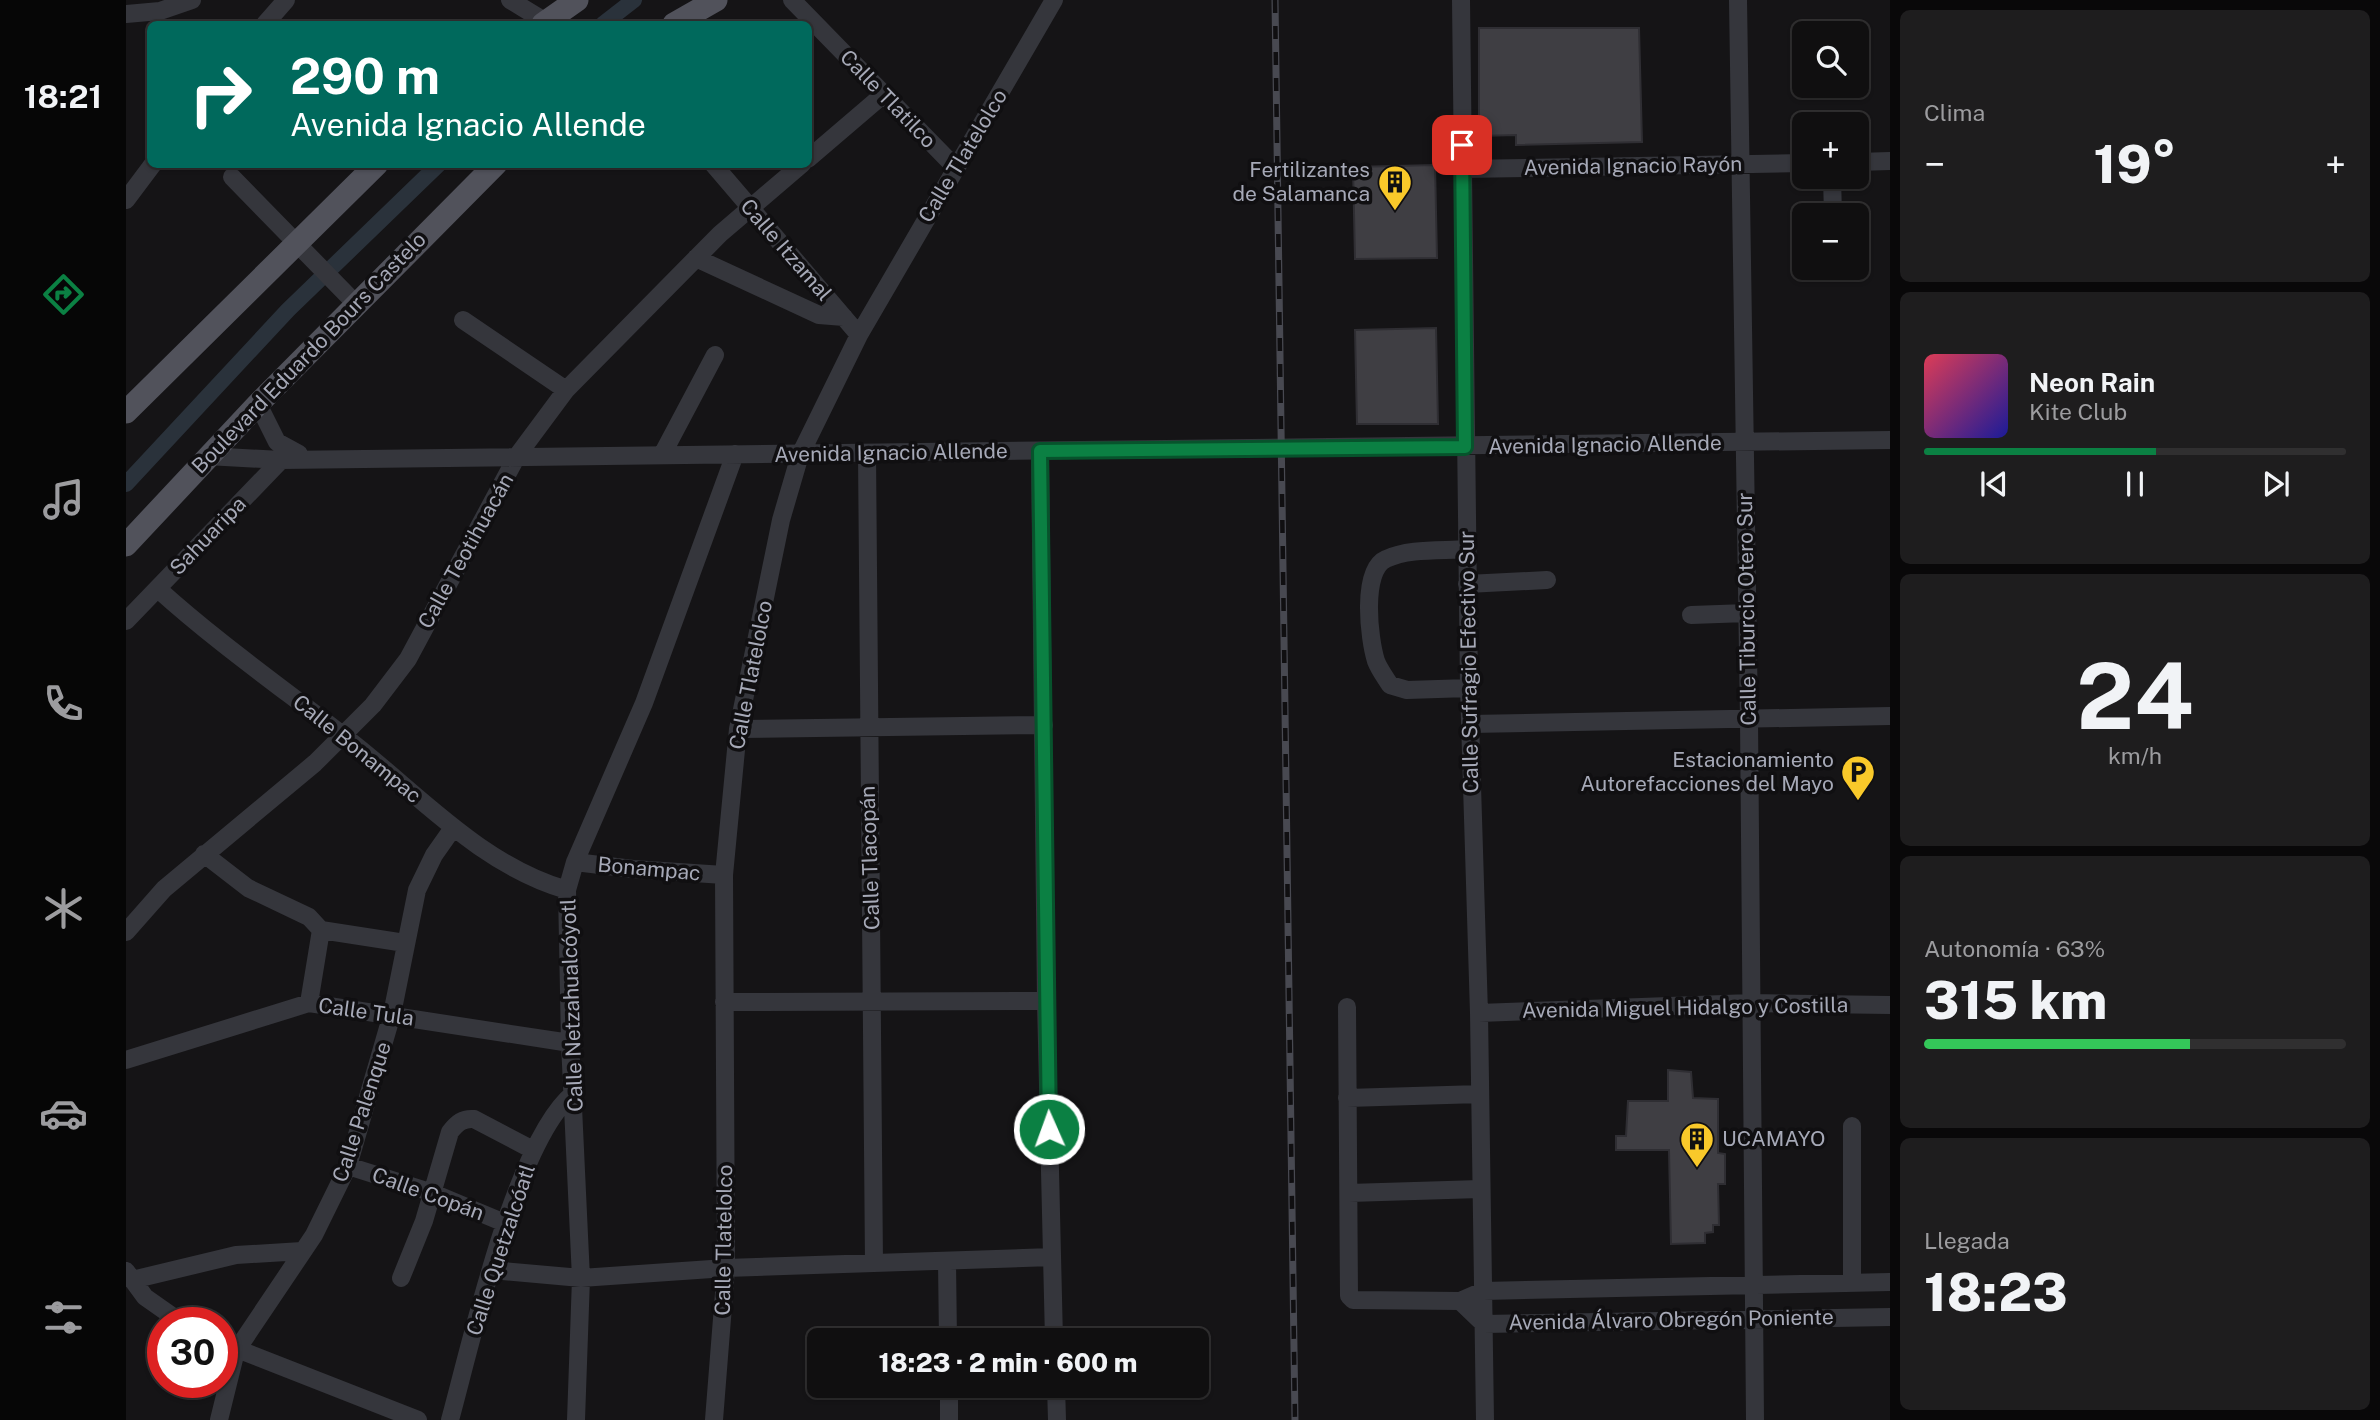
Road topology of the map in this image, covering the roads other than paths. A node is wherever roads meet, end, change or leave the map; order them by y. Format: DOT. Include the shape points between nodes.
graph roads {
  1 [pos="192,0"];
  2 [pos="286,0"];
  3 [pos="510,0"];
  4 [pos="577,0"];
  5 [pos="716,0"];
  6 [pos="792,0"];
  7 [pos="1054,0"];
  8 [pos="1461,0"];
  9 [pos="1738,0"];
  10 [pos="126,15"];
  11 [pos="268,21"];
  12 [pos="541,21"];
  13 [pos="547,21"];
  14 [pos="679,21"];
  15 [pos="884,94"];
  16 [pos="812,156"];
  17 [pos="1890,161"];
  18 [pos="1869,162"];
  19 [pos="1792,163"];
  20 [pos="1740,164"];
  21 [pos="955,167"];
  22 [pos="150,168"];
  23 [pos="373,168"];
  24 [pos="492,168"];
  25 [pos="716,168"];
  26 [pos="797,168"];
  27 [pos="1462,169"];
  28 [pos="232,177"];
  29 [pos="126,200"];
  30 [pos="751,209"];
  31 [pos="299,248"];
  32 [pos="696,258"];
  33 [pos="351,300"];
  34 [pos="844,317"];
  35 [pos="463,320"];
  36 [pos="859,335"];
  37 [pos="715,355"];
  38 [pos="566,390"];
  39 [pos="258,404"];
  40 [pos="126,412"];
  41 [pos="1890,440"];
  42 [pos="1744,443"];
  43 [pos="1465,447"];
  44 [pos="1040,451"];
  45 [pos="867,453"];
  46 [pos="735,454"];
  47 [pos="662,455"];
  48 [pos="800,455"];
  49 [pos="207,456"];
  50 [pos="286,456"];
  51 [pos="517,456"];
  52 [pos="126,545"];
  53 [pos="1467,549"];
  54 [pos="1547,580"];
  55 [pos="1467,584"];
  56 [pos="158,589"];
  57 [pos="1747,613"];
  58 [pos="1691,615"];
  59 [pos="126,621"];
  60 [pos="1469,688"];
  61 [pos="1890,716"];
  62 [pos="1749,719"];
  63 [pos="1469,724"];
  64 [pos="1044,726"];
  65 [pos="738,729"];
  66 [pos="867,729"];
  67 [pos="344,736"];
  68 [pos="453,828"];
  69 [pos="204,854"];
  70 [pos="575,862"];
  71 [pos="724,875"];
  72 [pos="567,890"];
  73 [pos="321,930"];
  74 [pos="126,932"];
  75 [pos="405,943"];
  76 [pos="874,1001"];
  77 [pos="1046,1001"];
  78 [pos="724,1002"];
  79 [pos="309,1003"];
  80 [pos="1751,1003"];
  81 [pos="1890,1005"];
  82 [pos="1347,1007"];
  83 [pos="1479,1013"];
  84 [pos="392,1014"];
  85 [pos="570,1043"];
  86 [pos="126,1060"];
  87 [pos="574,1093"];
  88 [pos="1480,1094"];
  89 [pos="1347,1098"];
  90 [pos="1852,1126"];
  91 [pos="533,1150"];
  92 [pos="348,1166"];
  93 [pos="1479,1189"];
  94 [pos="433,1193"];
  95 [pos="1349,1193"];
  96 [pos="507,1224"];
  97 [pos="302,1251"];
  98 [pos="1052,1257"];
  99 [pos="947,1262"];
  100 [pos="874,1263"];
  101 [pos="726,1268"];
  102 [pos="492,1270"];
  103 [pos="129,1276"];
  104 [pos="401,1278"];
  105 [pos="581,1278"];
  106 [pos="1890,1282"];
  107 [pos="1852,1283"];
  108 [pos="1483,1291"];
  109 [pos="1460,1301"];
  110 [pos="1753,1302"];
  111 [pos="159,1307"];
  112 [pos="1890,1317"];
  113 [pos="1483,1324"];
  114 [pos="948,1328"];
  115 [pos="1055,1328"];
  116 [pos="238,1335"];
  117 [pos="238,1350"];
  118 [pos="222,1398"];
  119 [pos="949,1398"];
  120 [pos="1056,1398"];
  121 [pos="219,1420"];
  122 [pos="418,1420"];
  123 [pos="450,1420"];
  124 [pos="576,1420"];
  125 [pos="714,1420"];
  126 [pos="949,1420"];
  127 [pos="1057,1420"];
  128 [pos="1485,1420"];
  129 [pos="1755,1420"];
  1 -- 10 [label="street" via="160,11"];
  2 -- 11 [label="street"];
  3 -- 12 [label="street"];
  4 -- 13 [label="main road"];
  5 -- 14 [label="main road"];
  6 -- 15 [label="street, Calle Tlatilco"];
  7 -- 21 [label="street, Calle Tlatelolco"];
  8 -- 27 [label="street, Calle Sufragio Efectivo Sur"];
  9 -- 20 [label="street, Calle Tiburcio Otero Sur"];
  15 -- 16 [label="street"];
  15 -- 21 [label="street, Calle Tlatilco"];
  17 -- 18 [label="street"];
  19 -- 20 [label="street, Avenida Ignacio Rayón"];
  20 -- 27 [label="street, Avenida Ignacio Rayón"];
  20 -- 42 [label="street, Calle Tiburcio Otero Sur"];
  21 -- 36 [label="street, Calle Tlatelolco"];
  22 -- 29 [label="street"];
  23 -- 31 [label="main road"];
  24 -- 33 [label="main road, Boulevard Eduardo Bours Castelo"];
  25 -- 30 [label="street, Calle Itzamal"];
  26 -- 30 [label="street, Calle Teotihuacán"];
  27 -- 43 [label="street, Calle Sufragio Efectivo Sur"];
  28 -- 31 [label="street"];
  30 -- 32 [label="street, Calle Teotihuacán"];
  30 -- 34 [label="street, Calle Itzamal"];
  31 -- 33 [label="street"];
  31 -- 40 [label="main road"];
  32 -- 34 [label="street" via="819,315"];
  32 -- 38 [label="street, Calle Teotihuacán"];
  33 -- 39 [label="main road, Boulevard Eduardo Bours Castelo"];
  34 -- 36 [label="street, Calle Itzamal"];
  35 -- 38 [label="street"];
  36 -- 48 [label="street, Calle Tlatelolco"];
  37 -- 47 [label="street"];
  38 -- 51 [label="street, Calle Teotihuacán"];
  39 -- 49 [label="main road, Boulevard Eduardo Bours Castelo"];
  39 -- 50 [label="street"];
  41 -- 42 [label="street, Avenida Ignacio Allende"];
  42 -- 43 [label="street, Avenida Ignacio Allende"];
  42 -- 57 [label="street, Calle Tiburcio Otero Sur"];
  43 -- 44 [label="street, Avenida Ignacio Allende"];
  43 -- 53 [label="street, Calle Sufragio Efectivo Sur"];
  44 -- 45 [label="street, Avenida Ignacio Allende"];
  44 -- 64 [label="street"];
  45 -- 48 [label="street, Avenida Ignacio Allende"];
  45 -- 66 [label="street, Calle Tlacopán"];
  46 -- 47 [label="street, Avenida Ignacio Allende"];
  46 -- 48 [label="street, Avenida Ignacio Allende"];
  46 -- 70 [label="street, Calle Netzahualcóyotl" via="644,703"];
  47 -- 51 [label="street, Avenida Ignacio Allende"];
  48 -- 65 [label="street, Calle Tlatelolco" via="781,520"];
  49 -- 50 [label="street, Avenida Ignacio Allende"];
  49 -- 52 [label="main road, Boulevard Eduardo Bours Castelo"];
  50 -- 51 [label="street, Avenida Ignacio Allende"];
  50 -- 56 [label="street, Sahuaripa"];
  51 -- 67 [label="street, Calle Teotihuacán" via="408,659"];
  53 -- 55 [label="street, Calle Sufragio Efectivo Sur"];
  53 -- 60 [label="street" via="1384,559 1375,568 1370,600 1377,664 1390,685 1407,690"];
  54 -- 55 [label="street"];
  55 -- 60 [label="street, Calle Sufragio Efectivo Sur"];
  56 -- 59 [label="street, Sahuaripa"];
  56 -- 67 [label="street, Calle Bonampac"];
  57 -- 58 [label="street"];
  57 -- 62 [label="street, Calle Tiburcio Otero Sur"];
  60 -- 63 [label="street, Calle Sufragio Efectivo Sur"];
  61 -- 62 [label="street"];
  62 -- 63 [label="street"];
  62 -- 80 [label="street, Calle Tiburcio Otero Sur"];
  63 -- 83 [label="street, Calle Sufragio Efectivo Sur"];
  64 -- 66 [label="street"];
  64 -- 77 [label="street"];
  65 -- 66 [label="street"];
  65 -- 71 [label="street, Calle Tlatelolco"];
  66 -- 76 [label="street, Calle Tlacopán"];
  67 -- 68 [label="street, Calle Bonampac"];
  67 -- 69 [label="street, Calle Teotihuacán"];
  68 -- 72 [label="street, Calle Bonampac" via="522,874"];
  68 -- 75 [label="street, Calle Palenque" via="417,890"];
  69 -- 73 [label="street" via="248,888 309,917"];
  69 -- 74 [label="street, Calle Teotihuacán" via="164,889"];
  70 -- 71 [label="street, Bonampac"];
  70 -- 72 [label="street, Calle Netzahualcóyotl"];
  71 -- 78 [label="street, Calle Tlatelolco"];
  72 -- 85 [label="street, Calle Netzahualcóyotl"];
  73 -- 75 [label="street"];
  73 -- 79 [label="street"];
  75 -- 84 [label="street, Calle Palenque"];
  76 -- 77 [label="street"];
  76 -- 78 [label="street"];
  76 -- 100 [label="street, Calle Tlacopán"];
  77 -- 98 [label="street"];
  78 -- 101 [label="street, Calle Tlatelolco"];
  79 -- 84 [label="street, Calle Tula"];
  79 -- 86 [label="street, Calle Tula"];
  80 -- 81 [label="street, Avenida Miguel Hidalgo y Costilla"];
  80 -- 83 [label="street, Avenida Miguel Hidalgo y Costilla"];
  80 -- 110 [label="street, Calle Tiburcio Otero Sur"];
  82 -- 89 [label="street"];
  83 -- 88 [label="street, Calle Sufragio Efectivo Sur"];
  84 -- 85 [label="street, Calle Tula"];
  84 -- 92 [label="street, Calle Palenque"];
  85 -- 87 [label="street, Calle Netzahualcóyotl"];
  87 -- 91 [label="street, Calle Quetzalcóatl" via="555,1110"];
  87 -- 105 [label="street, Calle Netzahualcóyotl"];
  88 -- 89 [label="street"];
  88 -- 93 [label="street, Calle Sufragio Efectivo Sur"];
  89 -- 95 [label="street"];
  90 -- 107 [label="street"];
  91 -- 94 [label="street" via="474,1119 462,1120 450,1132"];
  91 -- 96 [label="street, Calle Quetzalcóatl"];
  92 -- 94 [label="street, Calle Copán"];
  92 -- 97 [label="street, Calle Palenque"];
  93 -- 95 [label="street"];
  93 -- 108 [label="street, Calle Sufragio Efectivo Sur"];
  94 -- 96 [label="street, Calle Copán"];
  94 -- 104 [label="street"];
  95 -- 109 [label="street, Avenida Álvaro Obregón Poniente" via="1349,1296 1353,1300"];
  96 -- 102 [label="street, Calle Quetzalcóatl"];
  97 -- 103 [label="street" via="236,1255"];
  97 -- 116 [label="street, Calle Palenque"];
  98 -- 99 [label="street"];
  98 -- 115 [label="street"];
  99 -- 100 [label="street"];
  99 -- 114 [label="street"];
  100 -- 101 [label="street"];
  101 -- 105 [label="street"];
  101 -- 125 [label="street, Calle Tlatelolco"];
  102 -- 105 [label="street"];
  102 -- 123 [label="street, Calle Quetzalcóatl"];
  103 -- 111 [label="street"];
  105 -- 124 [label="street, Calle Netzahualcóyotl"];
  106 -- 107 [label="street, Avenida Álvaro Obregón Poniente"];
  107 -- 110 [label="street, Avenida Álvaro Obregón Poniente"];
  108 -- 109 [label="street, Avenida Álvaro Obregón Poniente"];
  108 -- 110 [label="street, Avenida Álvaro Obregón Poniente"];
  108 -- 113 [label="street, Calle Sufragio Efectivo Sur"];
  109 -- 113 [label="street, Avenida Álvaro Obregón Poniente"];
  110 -- 112 [label="street, Avenida Álvaro Obregón Poniente"];
  110 -- 113 [label="street, Avenida Álvaro Obregón Poniente"];
  110 -- 129 [label="street, Calle Tiburcio Otero Sur"];
  113 -- 128 [label="street, Calle Sufragio Efectivo Sur"];
  117 -- 122 [label="street"];
  118 -- 121 [label="street, Calle Palenque"];
  119 -- 126 [label="street"];
  120 -- 127 [label="street"];
}
